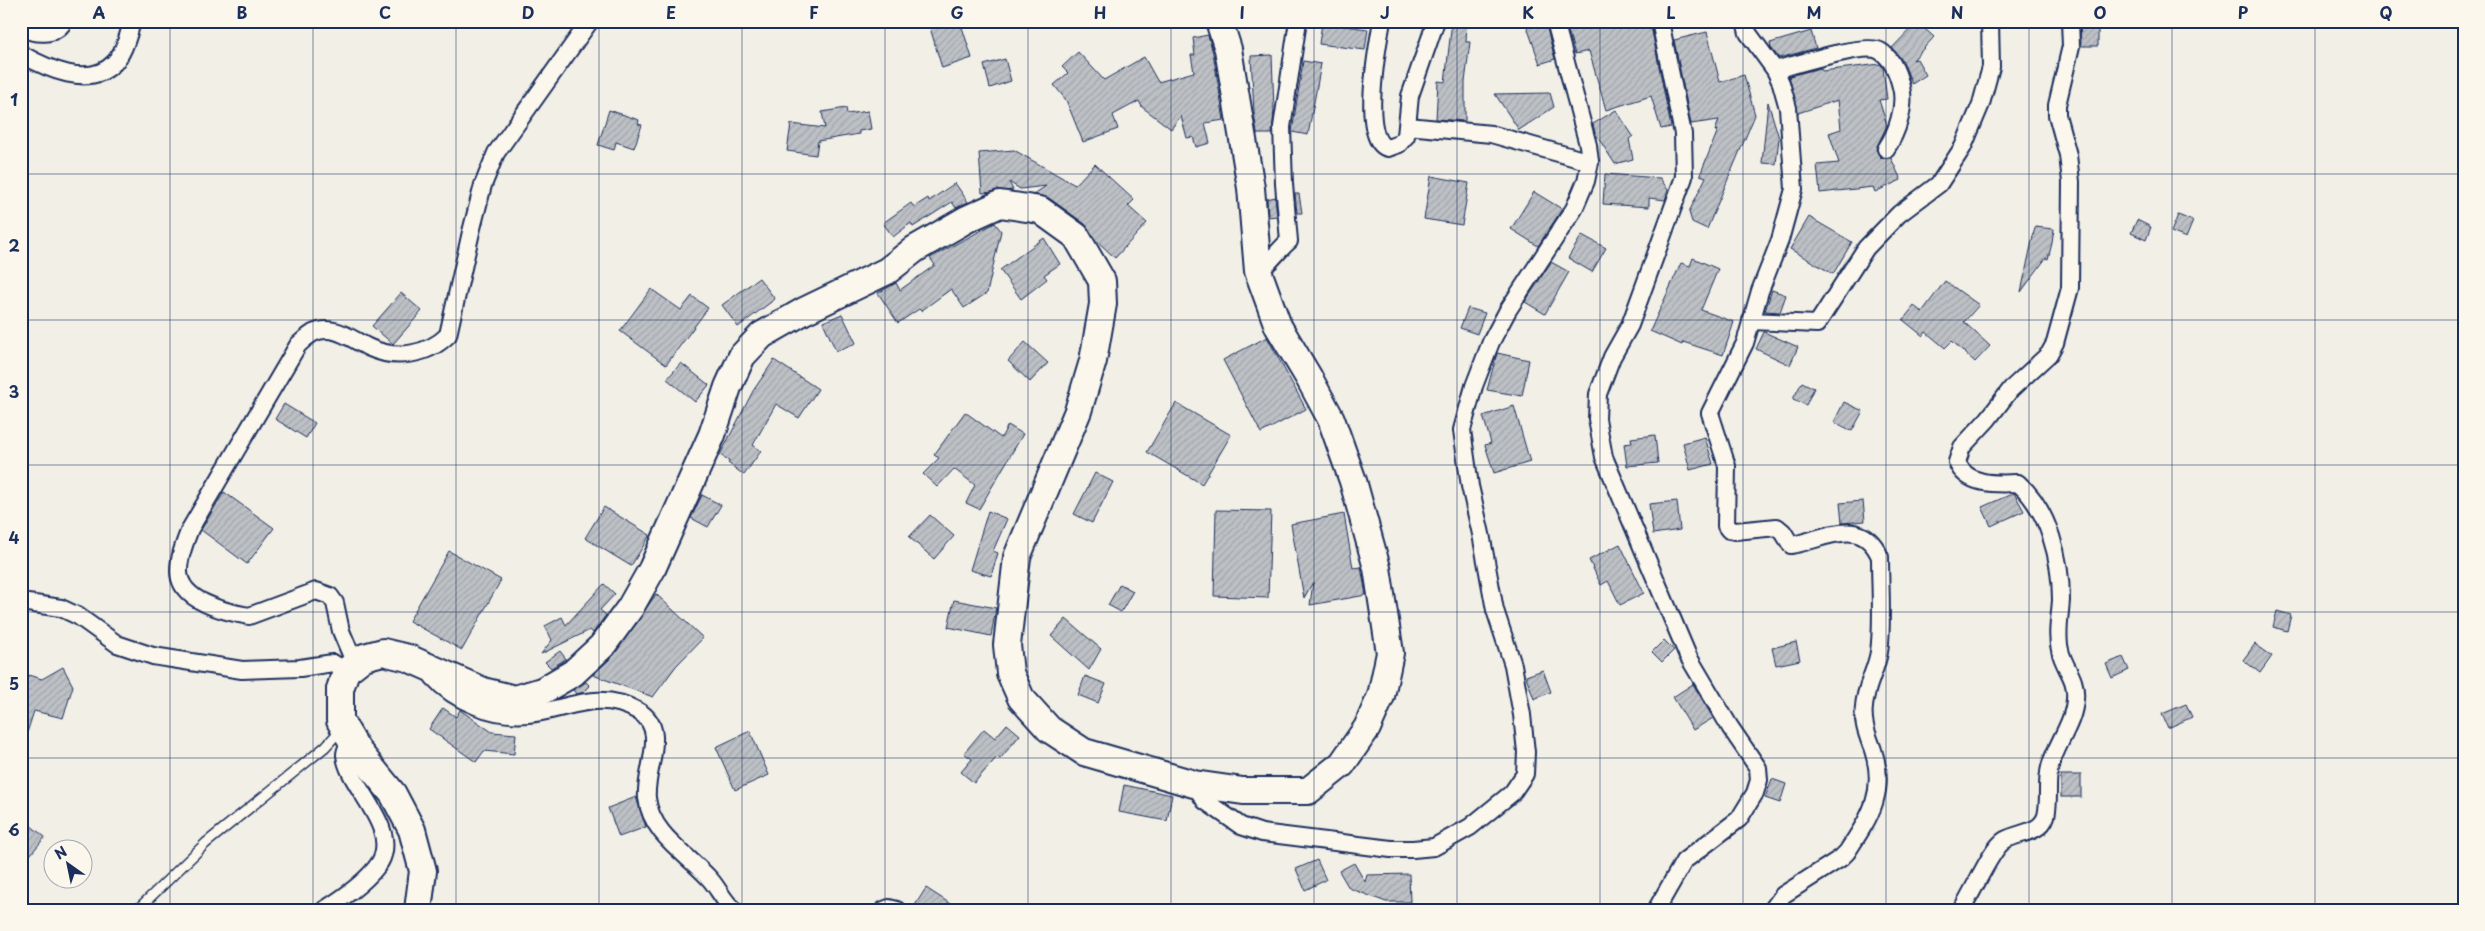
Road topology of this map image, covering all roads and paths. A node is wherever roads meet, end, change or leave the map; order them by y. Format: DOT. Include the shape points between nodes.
graph roads {
  1 [pos="64,21"];
  2 [pos="132,21"];
  3 [pos="590,21"];
  4 [pos="1219,21"];
  5 [pos="1298,21"];
  6 [pos="1382,21"];
  7 [pos="1436,21"];
  8 [pos="1555,21"];
  9 [pos="1660,21"];
  10 [pos="1745,21"];
  11 [pos="1990,21"];
  12 [pos="2070,21"];
  13 [pos="21,28"];
  14 [pos="21,54"];
  15 [pos="1775,70"];
  16 [pos="1408,126"];
  17 [pos="1886,149"];
  18 [pos="1590,162"];
  19 [pos="1258,271"];
  20 [pos="1751,321"];
  21 [pos="21,602"];
  22 [pos="422,664"];
  23 [pos="350,667"];
  24 [pos="347,731"];
  25 [pos="1194,784"];
  26 [pos="137,910"];
  27 [pos="324,910"];
  28 [pos="418,910"];
  29 [pos="734,910"];
  30 [pos="884,910"];
  31 [pos="897,910"];
  32 [pos="1656,910"];
  33 [pos="1772,910"];
  34 [pos="1961,910"];
  1 -- 13 [label="street" via="54,31 44,33"];
  2 -- 14 [label="street" via="122,52 114,64 103,71 87,75 63,73"];
  3 -- 23 [label="street" via="496,153 483,185 448,335 422,352 398,355 371,348 349,335 332,330 314,332 298,345 190,529 178,572 186,589 197,601 249,616 316,591 324,592 335,603"];
  4 -- 19 [label="main road" via="1228,50 1251,188"];
  5 -- 19 [label="street" via="1282,127 1289,241"];
  6 -- 16 [label="street" via="1372,85 1375,135 1380,145 1394,147 1403,141"];
  7 -- 16 [label="street" via="1410,96"];
  8 -- 18 [label="street"];
  9 -- 32 [label="street" via="1683,134 1684,177 1630,325 1598,394 1597,420 1604,457 1688,656 1758,768 1759,780 1755,794 1739,818 1684,861"];
  10 -- 15 [label="street" via="1748,33"];
  11 -- 20 [label="street" via="1991,67 1981,104 1963,147 1938,184 1899,214 1866,248 1817,324"];
  12 -- 34 [label="street" via="2071,46 2057,110 2071,182 2070,288 2049,354 2011,389 1962,447 1957,462 1964,473 1991,485 2018,482 2036,504 2057,563 2061,598 2059,646 2074,680 2075,702 2050,768 2046,815 2042,823 1997,847"];
  15 -- 17 [label="street" via="1859,49 1881,51 1898,71 1902,92 1895,137"];
  15 -- 20 [label="street" via="1788,108 1794,188 1780,240"];
  16 -- 18 [label="street" via="1491,134"];
  18 -- 25 [label="street" via="1574,209 1508,310 1491,342 1462,430 1495,610 1513,666 1526,752 1525,774 1512,793 1470,827 1434,847 1413,849 1262,833 1241,826 1205,801"];
  19 -- 25 [label="main road" via="1278,326 1331,419 1353,481 1377,568 1390,653 1380,696 1367,728 1342,764 1308,791 1243,791"];
  20 -- 33 [label="street" via="1745,343 1710,413 1728,466 1726,526 1735,531 1777,527 1791,545 1833,533 1857,534 1876,548 1880,557 1879,651 1867,684 1863,708 1866,732 1878,766 1879,784 1874,806 1842,858 1783,895"];
  21 -- 23 [label="street" via="61,608 117,644 153,656 242,670 333,663"];
  22 -- 23 [label="main road" via="383,652 364,657"];
  22 -- 25 [label="main road" via="483,691 515,699 542,691 573,673 608,638 652,569 712,435 742,356 762,335 887,270 967,218 1000,204 1040,210 1076,236 1102,281 1103,304 1093,361 1078,411 1017,557 1007,645 1010,674 1021,698 1050,729 1084,752"];
  22 -- 29 [label="street" via="450,691 482,708 527,714 591,700 607,700 638,711 647,718 653,726 654,735 647,778 648,808 663,834 707,876"];
  23 -- 24 [label="main road" via="340,690"];
  24 -- 26 [label="lane" via="336,734 325,747 206,843"];
  24 -- 27 [label="street" via="346,756 374,810 382,830 384,847 381,860 366,877"];
  24 -- 28 [label="main road" via="393,794 412,830 423,871"];
  30 -- 31 [label="street"];
}
